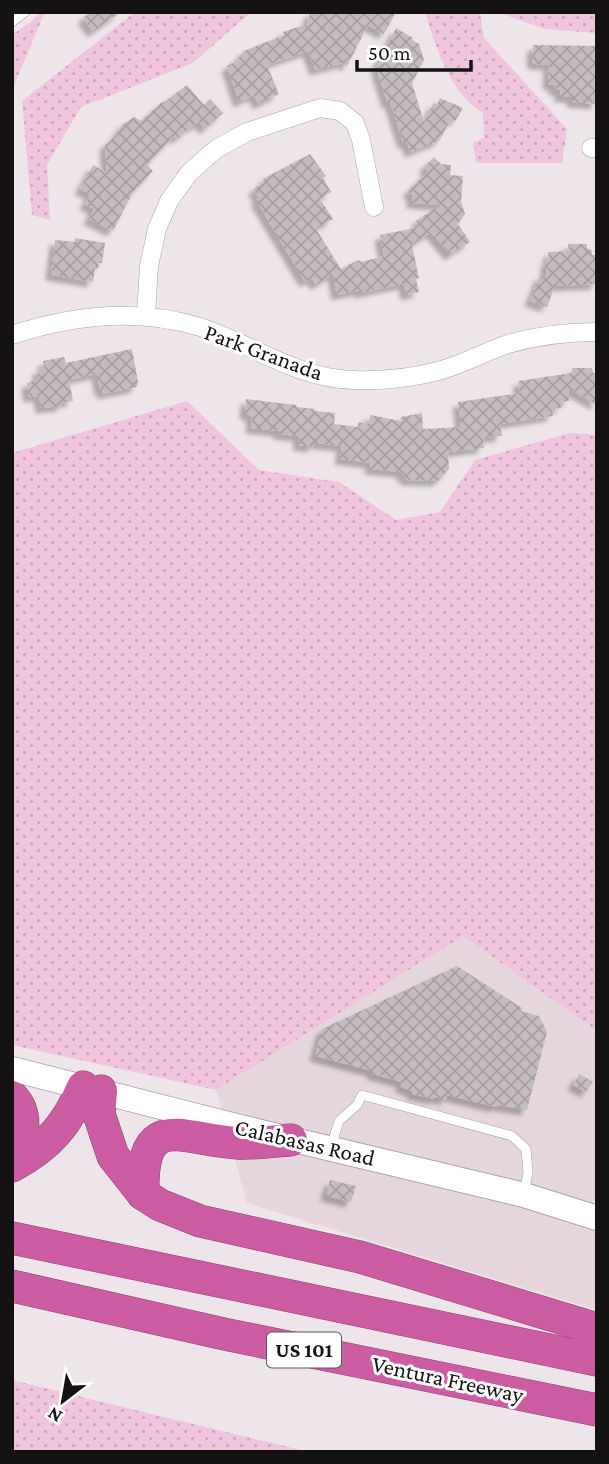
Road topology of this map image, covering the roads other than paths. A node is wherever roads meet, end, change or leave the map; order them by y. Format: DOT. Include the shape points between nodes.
graph roads {
  1 [pos="24,12"];
  2 [pos="12,22"];
  3 [pos="374,207"];
  4 [pos="146,315"];
  5 [pos="597,332"];
  6 [pos="12,335"];
  7 [pos="12,1069"];
  8 [pos="92,1089"];
  9 [pos="12,1097"];
  10 [pos="291,1140"];
  11 [pos="330,1149"];
  12 [pos="12,1164"];
  13 [pos="143,1194"];
  14 [pos="524,1195"];
  15 [pos="597,1218"];
  16 [pos="12,1238"];
  17 [pos="12,1286"];
  18 [pos="597,1329"];
  19 [pos="597,1360"];
  20 [pos="597,1410"];
  1 -- 2 [label="lane"];
  3 -- 4 [label="street" via="355,123 340,111 320,108 247,132 216,149 189,173 169,201 149,266"];
  4 -- 5 [label="street, Park Granada" via="200,327 311,374 352,380 394,380 440,371 509,344"];
  4 -- 6 [label="street, Park Granada" via="48,323"];
  7 -- 8 [label="main road, Calabasas Road"];
  8 -- 10 [label="main road, Calabasas Road"];
  8 -- 12 [label="highway" via="49,1142"];
  8 -- 13 [label="highway" via="113,1156"];
  9 -- 12 [label="highway" via="21,1108 24,1125"];
  10 -- 11 [label="main road, Calabasas Road"];
  10 -- 13 [label="highway" via="237,1143 186,1133 163,1136 145,1156"];
  11 -- 14 [label="main road, Calabasas Road"];
  11 -- 14 [label="lane" via="340,1122 362,1094 512,1136 527,1149"];
  13 -- 18 [label="highway" via="200,1221 360,1257"];
  14 -- 15 [label="main road, Calabasas Road"];
  16 -- 19 [label="highway, US 101"];
  17 -- 20 [label="highway, Ventura Freeway / US 101"];
}
